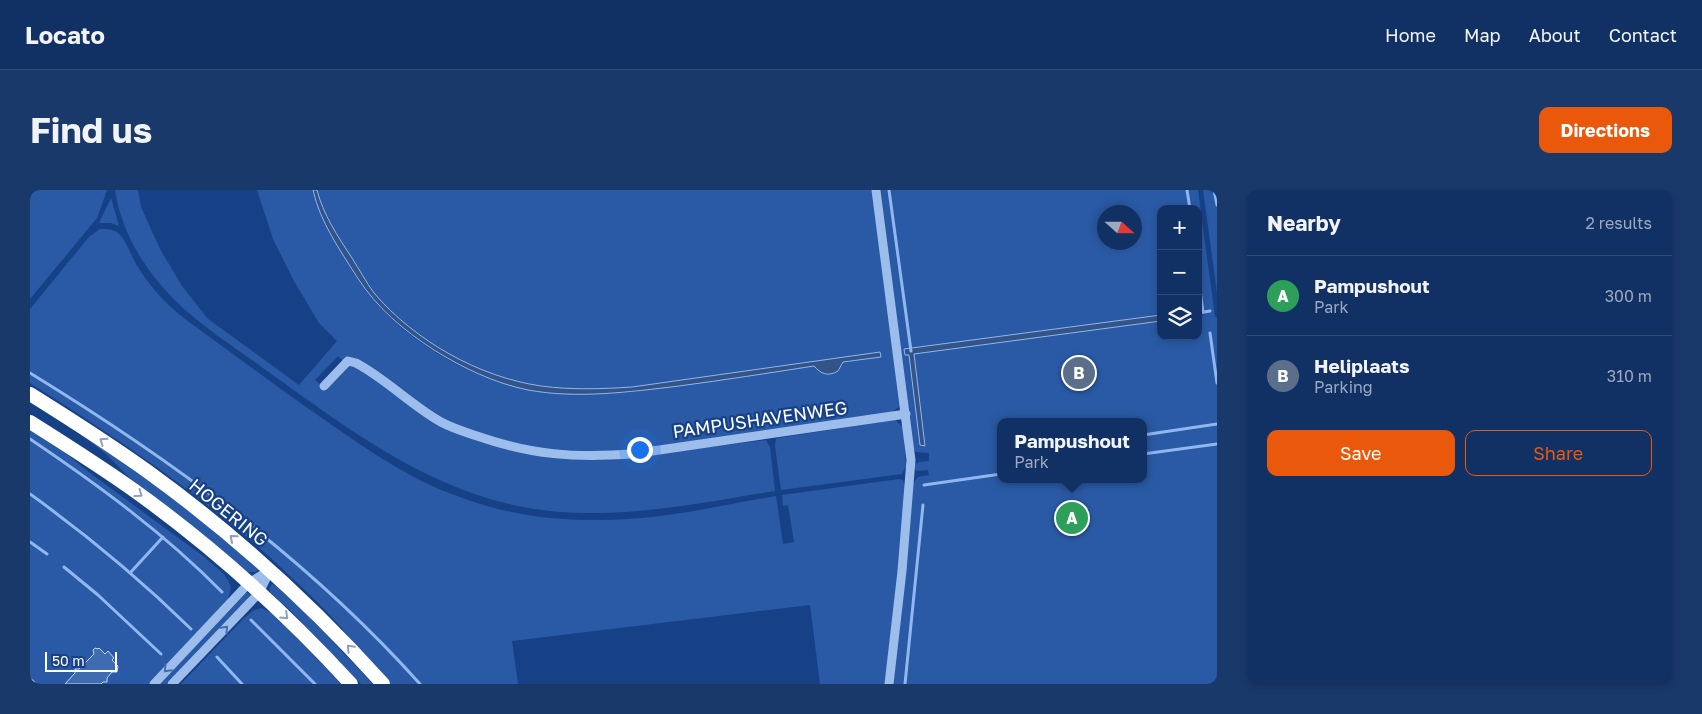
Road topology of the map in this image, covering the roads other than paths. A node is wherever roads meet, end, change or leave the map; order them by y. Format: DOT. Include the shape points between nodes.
graph roads {
  1 [pos="876,190"];
  2 [pos="324,386"];
  3 [pos="30,394"];
  4 [pos="906,414"];
  5 [pos="30,422"];
  6 [pos="270,570"];
  7 [pos="254,588"];
  8 [pos="154,684"];
  9 [pos="172,684"];
  10 [pos="351,684"];
  11 [pos="383,684"];
  12 [pos="889,684"];
  1 -- 4 [label="street"];
  2 -- 4 [label="street, PAMPUSHAVENWEG" via="345,364 356,363 443,423 502,445 566,456 632,454"];
  6 -- 3 [label="highway, HOGERING, one-way" via="148,472"];
  4 -- 12 [label="street" via="910,476"];
  5 -- 7 [label="highway, one-way" via="143,497"];
  6 -- 7 [label="street"];
  6 -- 7 [label="street"];
  11 -- 6 [label="highway, HOGERING, one-way" via="335,632"];
  7 -- 8 [label="street, one-way"];
  9 -- 7 [label="street, one-way"];
  7 -- 10 [label="highway, one-way"];
}
